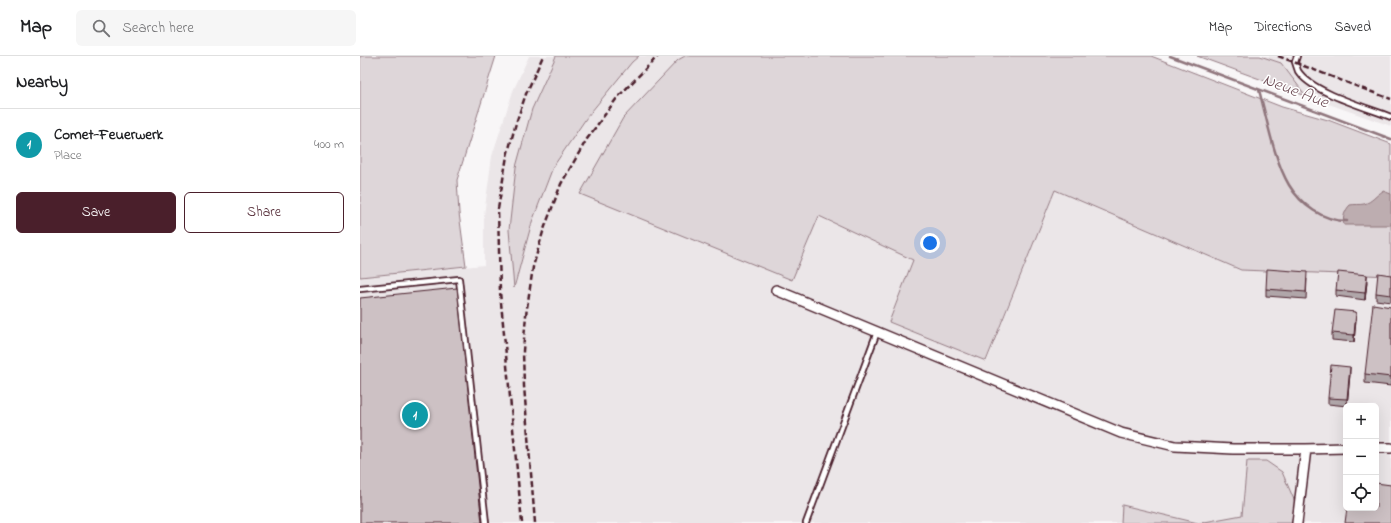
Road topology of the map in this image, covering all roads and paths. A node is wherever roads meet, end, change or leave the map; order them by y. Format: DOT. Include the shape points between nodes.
graph roads {
  1 [pos="1297,56"];
  2 [pos="1391,116"];
  3 [pos="360,289"];
  4 [pos="776,290"];
  5 [pos="878,332"];
  6 [pos="1343,448"];
  7 [pos="1379,448"];
  8 [pos="1391,448"];
  9 [pos="1306,449"];
  10 [pos="486,523"];
  11 [pos="806,523"];
  12 [pos="1297,523"];
  1 -- 2 [label="lane" via="1295,62 1298,71 1315,86"];
  3 -- 10 [label="lane" via="459,279"];
  4 -- 5 [label="street"];
  5 -- 9 [label="street" via="1121,433 1175,446"];
  5 -- 11 [label="lane"];
  6 -- 9 [label="street"];
  7 -- 8 [label="street"];
  9 -- 12 [label="street"];
}
